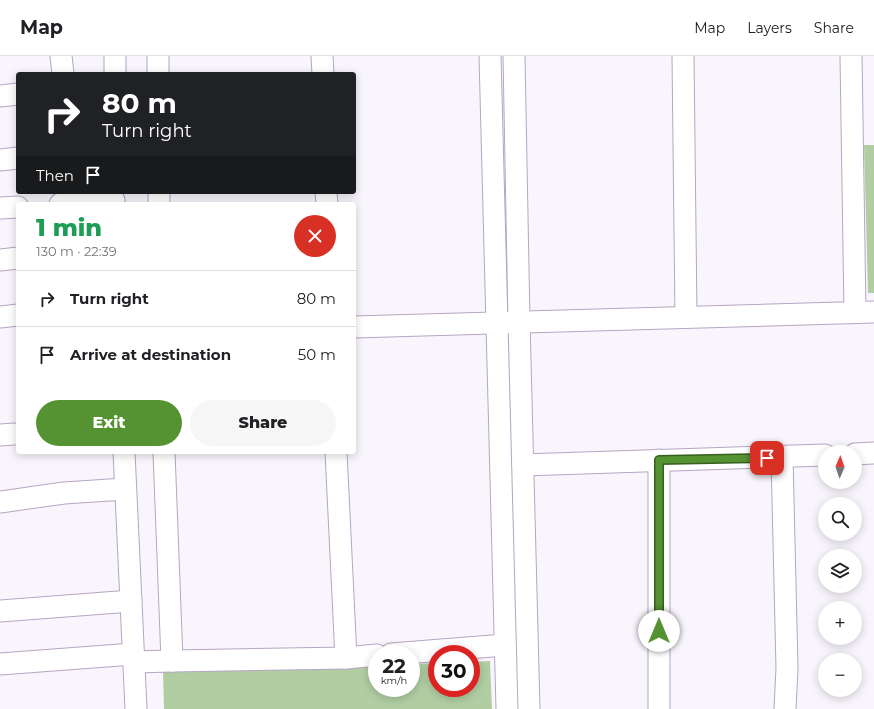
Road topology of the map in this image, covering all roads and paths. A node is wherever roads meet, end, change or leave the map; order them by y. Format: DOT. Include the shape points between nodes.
graph roads {
  1 [pos="61,56"];
  2 [pos="115,56"];
  3 [pos="158,56"];
  4 [pos="322,56"];
  5 [pos="490,56"];
  6 [pos="514,56"];
  7 [pos="683,56"];
  8 [pos="851,56"];
  9 [pos="63,72"];
  10 [pos="114,72"];
  11 [pos="158,72"];
  12 [pos="323,72"];
  13 [pos="16,94"];
  14 [pos="0,96"];
  15 [pos="16,158"];
  16 [pos="0,160"];
  17 [pos="114,199"];
  18 [pos="82,202"];
  19 [pos="16,207"];
  20 [pos="0,208"];
  21 [pos="16,258"];
  22 [pos="0,260"];
  23 [pos="865,312"];
  24 [pos="16,315"];
  25 [pos="0,316"];
  26 [pos="686,317"];
  27 [pos="519,322"];
  28 [pos="496,323"];
  29 [pos="356,327"];
  30 [pos="874,453"];
  31 [pos="124,454"];
  32 [pos="164,454"];
  33 [pos="336,454"];
  34 [pos="862,454"];
  35 [pos="818,455"];
  36 [pos="782,457"];
  37 [pos="659,460"];
  38 [pos="523,465"];
  39 [pos="126,490"];
  40 [pos="0,502"];
  41 [pos="131,601"];
  42 [pos="0,611"];
  43 [pos="505,645"];
  44 [pos="420,652"];
  45 [pos="368,656"];
  46 [pos="346,658"];
  47 [pos="149,660"];
  48 [pos="0,664"];
  49 [pos="133,709"];
  50 [pos="136,709"];
  51 [pos="507,709"];
  52 [pos="529,709"];
  53 [pos="659,709"];
  54 [pos="785,709"];
  1 -- 9 [label="street"];
  2 -- 10 [label="street"];
  3 -- 11 [label="street"];
  4 -- 12 [label="street"];
  5 -- 28 [label="street"];
  6 -- 27 [label="street"];
  7 -- 26 [label="street"];
  8 -- 23 [label="street"];
  13 -- 14 [label="street"];
  15 -- 16 [label="street"];
  17 -- 18 [label="street"];
  19 -- 20 [label="street"];
  21 -- 22 [label="street"];
  23 -- 26 [label="street"];
  24 -- 25 [label="street"];
  26 -- 27 [label="street"];
  27 -- 28 [label="street"];
  27 -- 38 [label="street"];
  28 -- 29 [label="street"];
  28 -- 43 [label="street"];
  30 -- 34 [label="street"];
  31 -- 39 [label="street"];
  32 -- 47 [label="street"];
  33 -- 46 [label="street"];
  35 -- 36 [label="street"];
  36 -- 37 [label="street"];
  36 -- 54 [label="street" via="787,668"];
  37 -- 38 [label="street"];
  37 -- 53 [label="street"];
  38 -- 52 [label="street"];
  39 -- 40 [label="street" via="64,493"];
  39 -- 41 [label="street"];
  41 -- 42 [label="street"];
  41 -- 47 [label="street"];
  43 -- 44 [label="street"];
  43 -- 51 [label="street"];
  45 -- 46 [label="street"];
  46 -- 47 [label="street"];
  47 -- 48 [label="street"];
  47 -- 50 [label="street"];
  49 -- 50 [label="street"];
}
